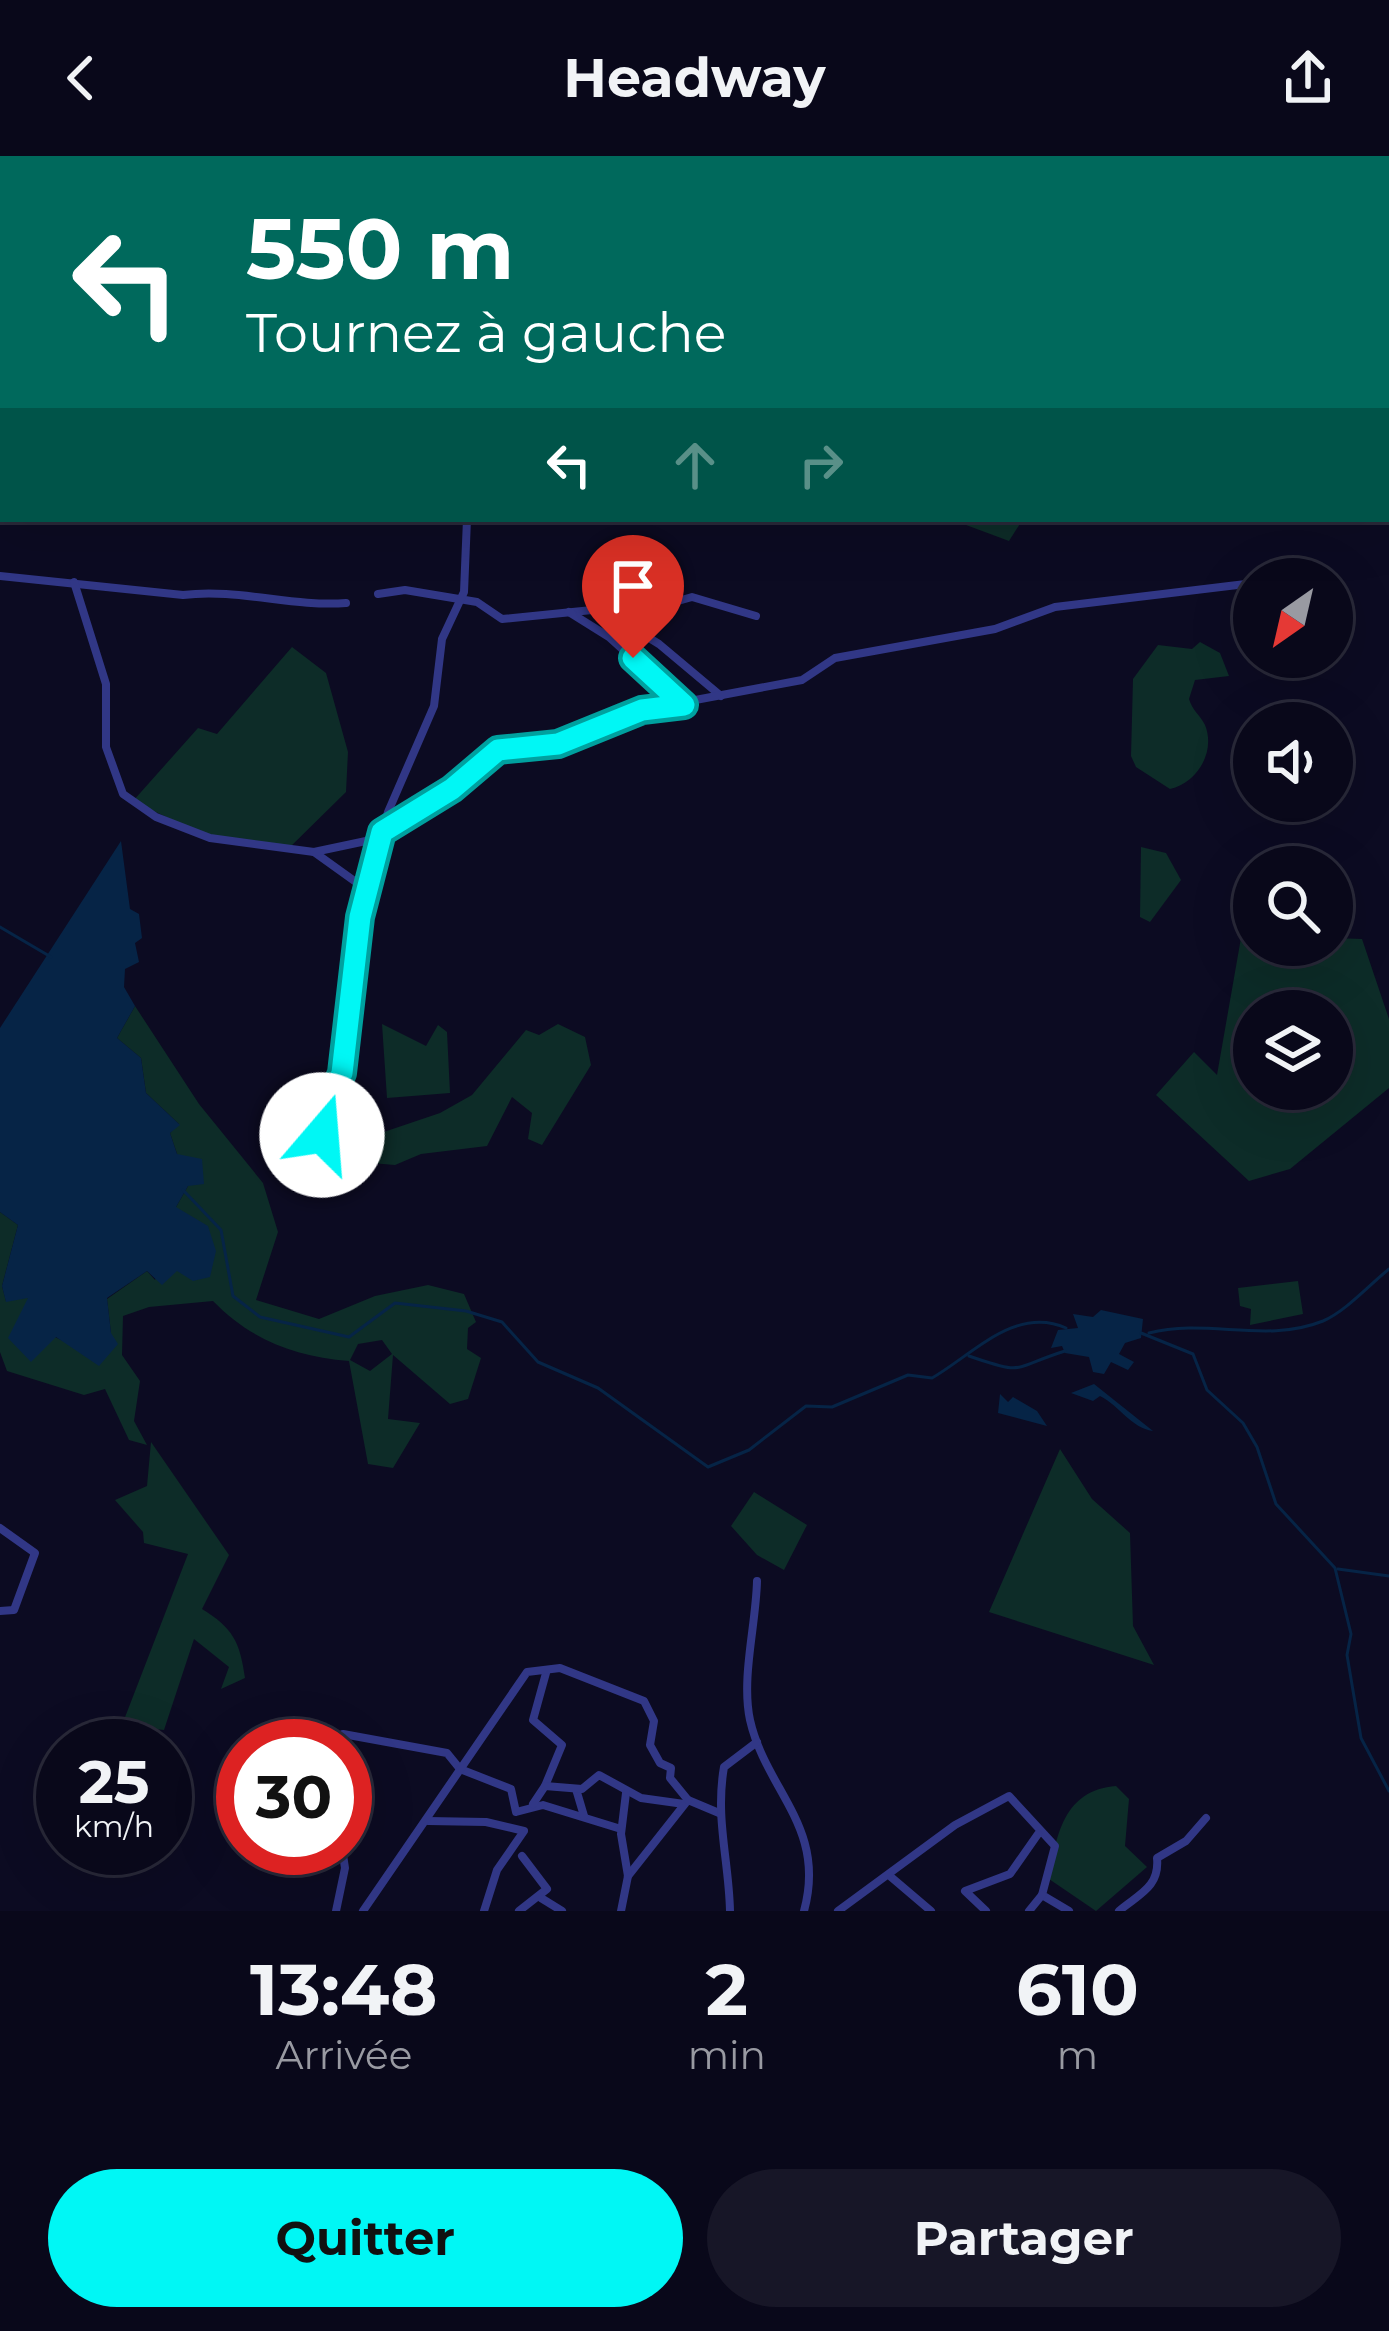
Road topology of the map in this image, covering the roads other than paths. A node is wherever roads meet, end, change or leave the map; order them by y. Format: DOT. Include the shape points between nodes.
graph roads {
  1 [pos="467,522"];
  2 [pos="0,575"];
  3 [pos="74,582"];
  4 [pos="1233,586"];
  5 [pos="378,594"];
  6 [pos="462,602"];
  7 [pos="346,603"];
  8 [pos="602,609"];
  9 [pos="568,611"];
  10 [pos="755,616"];
  11 [pos="722,697"];
  12 [pos="684,705"];
  13 [pos="382,832"];
  14 [pos="314,852"];
  15 [pos="367,890"];
  16 [pos="324,1170"];
  17 [pos="0,1528"];
  18 [pos="758,1581"];
  19 [pos="0,1611"];
  20 [pos="546,1672"];
  21 [pos="372,1739"];
  22 [pos="757,1742"];
  23 [pos="460,1769"];
  24 [pos="545,1786"];
  25 [pos="576,1789"];
  26 [pos="626,1793"];
  27 [pos="686,1802"];
  28 [pos="533,1804"];
  29 [pos="719,1813"];
  30 [pos="584,1816"];
  31 [pos="1206,1819"];
  32 [pos="427,1821"];
  33 [pos="621,1829"];
  34 [pos="1038,1834"];
  35 [pos="522,1856"];
  36 [pos="344,1875"];
  37 [pos="628,1876"];
  38 [pos="891,1876"];
  39 [pos="1042,1895"];
  40 [pos="541,1898"];
  41 [pos="336,1911"];
  42 [pos="363,1911"];
  43 [pos="484,1911"];
  44 [pos="519,1911"];
  45 [pos="562,1911"];
  46 [pos="621,1911"];
  47 [pos="730,1911"];
  48 [pos="804,1911"];
  49 [pos="838,1911"];
  50 [pos="931,1911"];
  51 [pos="986,1911"];
  52 [pos="1029,1911"];
  53 [pos="1069,1911"];
  54 [pos="1118,1911"];
  1 -- 6 [label="street"];
  2 -- 3 [label="street"];
  3 -- 7 [label="street" via="301,606"];
  3 -- 14 [label="street" via="106,683 106,747 123,794 210,838"];
  4 -- 11 [label="street" via="1055,607 995,629 835,658 802,680"];
  5 -- 6 [label="street" via="415,591"];
  6 -- 9 [label="street" via="481,603 502,619"];
  6 -- 13 [label="street" via="442,639 433,710"];
  8 -- 9 [label="street"];
  8 -- 10 [label="street" via="692,597"];
  8 -- 11 [label="street"];
  9 -- 12 [label="street" via="610,637"];
  11 -- 12 [label="street"];
  12 -- 13 [label="street" via="642,710 558,744 498,750"];
  13 -- 14 [label="street" via="353,847"];
  13 -- 15 [label="street"];
  14 -- 15 [label="street"];
  15 -- 16 [label="street" via="342,1073 323,1118"];
  17 -- 19 [label="street" via="35,1553 14,1610"];
  18 -- 22 [label="street" via="748,1691"];
  20 -- 23 [label="street" via="527,1672"];
  20 -- 24 [label="street" via="533,1720 562,1745"];
  20 -- 27 [label="street" via="562,1669 644,1701 654,1721 650,1745"];
  21 -- 23 [label="street" via="440,1751"];
  22 -- 29 [label="street" via="724,1767"];
  22 -- 48 [label="street" via="800,1819"];
  23 -- 28 [label="street" via="511,1790 516,1812"];
  23 -- 32 [label="street"];
  24 -- 25 [label="street"];
  24 -- 28 [label="street"];
  25 -- 26 [label="street" via="599,1775"];
  25 -- 30 [label="street"];
  26 -- 27 [label="street"];
  26 -- 33 [label="street"];
  27 -- 29 [label="street"];
  27 -- 37 [label="street"];
  28 -- 30 [label="street"];
  29 -- 47 [label="street"];
  30 -- 33 [label="street"];
  31 -- 54 [label="street" via="1156,1858 1144,1898"];
  32 -- 42 [label="street"];
  32 -- 43 [label="street" via="524,1831 497,1870"];
  33 -- 37 [label="street"];
  34 -- 38 [label="street" via="1009,1796 955,1825"];
  34 -- 39 [label="street" via="1057,1850"];
  34 -- 51 [label="street" via="1010,1874 965,1891"];
  35 -- 40 [label="street" via="547,1889"];
  36 -- 41 [label="street"];
  37 -- 46 [label="street"];
  38 -- 49 [label="street"];
  38 -- 50 [label="street"];
  39 -- 52 [label="street"];
  39 -- 53 [label="street"];
  40 -- 44 [label="street"];
  40 -- 45 [label="street"];
}
